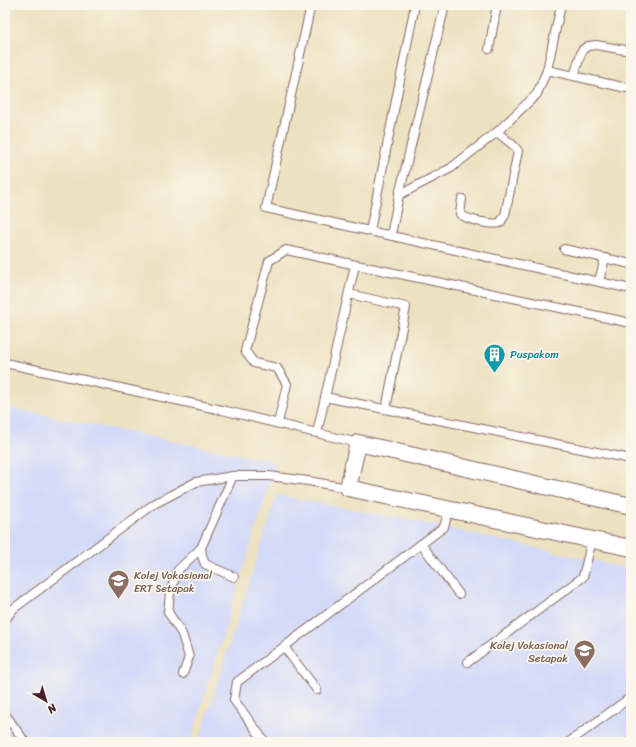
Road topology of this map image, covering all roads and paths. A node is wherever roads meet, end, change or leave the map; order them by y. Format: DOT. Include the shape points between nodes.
graph roads {
  1 [pos="311,5"];
  2 [pos="415,5"];
  3 [pos="445,5"];
  4 [pos="496,5"];
  5 [pos="561,5"];
  6 [pos="489,49"];
  7 [pos="631,51"];
  8 [pos="547,70"];
  9 [pos="574,76"];
  10 [pos="631,89"];
  11 [pos="497,132"];
  12 [pos="399,195"];
  13 [pos="462,199"];
  14 [pos="370,231"];
  15 [pos="391,235"];
  16 [pos="564,249"];
  17 [pos="605,258"];
  18 [pos="631,264"];
  19 [pos="355,265"];
  20 [pos="599,282"];
  21 [pos="631,289"];
  22 [pos="349,294"];
  23 [pos="631,323"];
  24 [pos="5,363"];
  25 [pos="325,397"];
  26 [pos="386,409"];
  27 [pos="278,423"];
  28 [pos="317,433"];
  29 [pos="358,443"];
  30 [pos="631,459"];
  31 [pos="232,476"];
  32 [pos="348,488"];
  33 [pos="631,506"];
  34 [pos="449,509"];
  35 [pos="592,540"];
  36 [pos="421,544"];
  37 [pos="201,548"];
  38 [pos="631,548"];
  39 [pos="234,576"];
  40 [pos="459,594"];
  41 [pos="5,620"];
  42 [pos="284,647"];
  43 [pos="468,662"];
  44 [pos="183,674"];
  45 [pos="317,690"];
  46 [pos="631,697"];
  47 [pos="5,714"];
  48 [pos="25,742"];
  49 [pos="265,742"];
  50 [pos="569,742"];
  1 -- 14 [label="lane" via="266,208"];
  2 -- 14 [label="lane"];
  3 -- 12 [label="lane"];
  4 -- 6 [label="lane"];
  5 -- 8 [label="lane"];
  7 -- 9 [label="lane" via="588,46 582,50"];
  8 -- 9 [label="lane"];
  8 -- 11 [label="lane" via="537,94"];
  9 -- 10 [label="lane"];
  11 -- 12 [label="lane" via="451,168"];
  11 -- 13 [label="lane" via="518,150 505,215 500,223 494,224 464,218 460,214"];
  12 -- 15 [label="lane"];
  14 -- 15 [label="lane"];
  15 -- 20 [label="lane"];
  16 -- 17 [label="lane"];
  17 -- 18 [label="lane"];
  17 -- 20 [label="lane"];
  19 -- 22 [label="lane"];
  19 -- 23 [label="lane"];
  19 -- 27 [label="lane" via="286,250 269,261 245,351 254,363 277,368 287,384"];
  20 -- 21 [label="lane"];
  22 -- 25 [label="lane"];
  22 -- 26 [label="lane" via="406,307"];
  24 -- 27 [label="lane"];
  25 -- 26 [label="lane"];
  25 -- 28 [label="lane"];
  26 -- 30 [label="lane"];
  27 -- 28 [label="lane"];
  28 -- 29 [label="lane"];
  29 -- 32 [label="street"];
  29 -- 33 [label="street"];
  31 -- 32 [label="lane" via="268,476"];
  31 -- 37 [label="lane"];
  31 -- 41 [label="lane" via="196,482 154,504 13,609"];
  32 -- 34 [label="street"];
  34 -- 35 [label="street"];
  34 -- 36 [label="lane" via="444,527"];
  35 -- 38 [label="street"];
  35 -- 43 [label="lane" via="583,577"];
  36 -- 40 [label="lane"];
  36 -- 42 [label="lane"];
  37 -- 39 [label="lane" via="205,564"];
  37 -- 44 [label="lane" via="178,570 170,593 168,612 182,634 189,657"];
  42 -- 45 [label="lane"];
  42 -- 49 [label="lane" via="237,682 234,700"];
  46 -- 50 [label="lane"];
  47 -- 48 [label="lane"];
}
